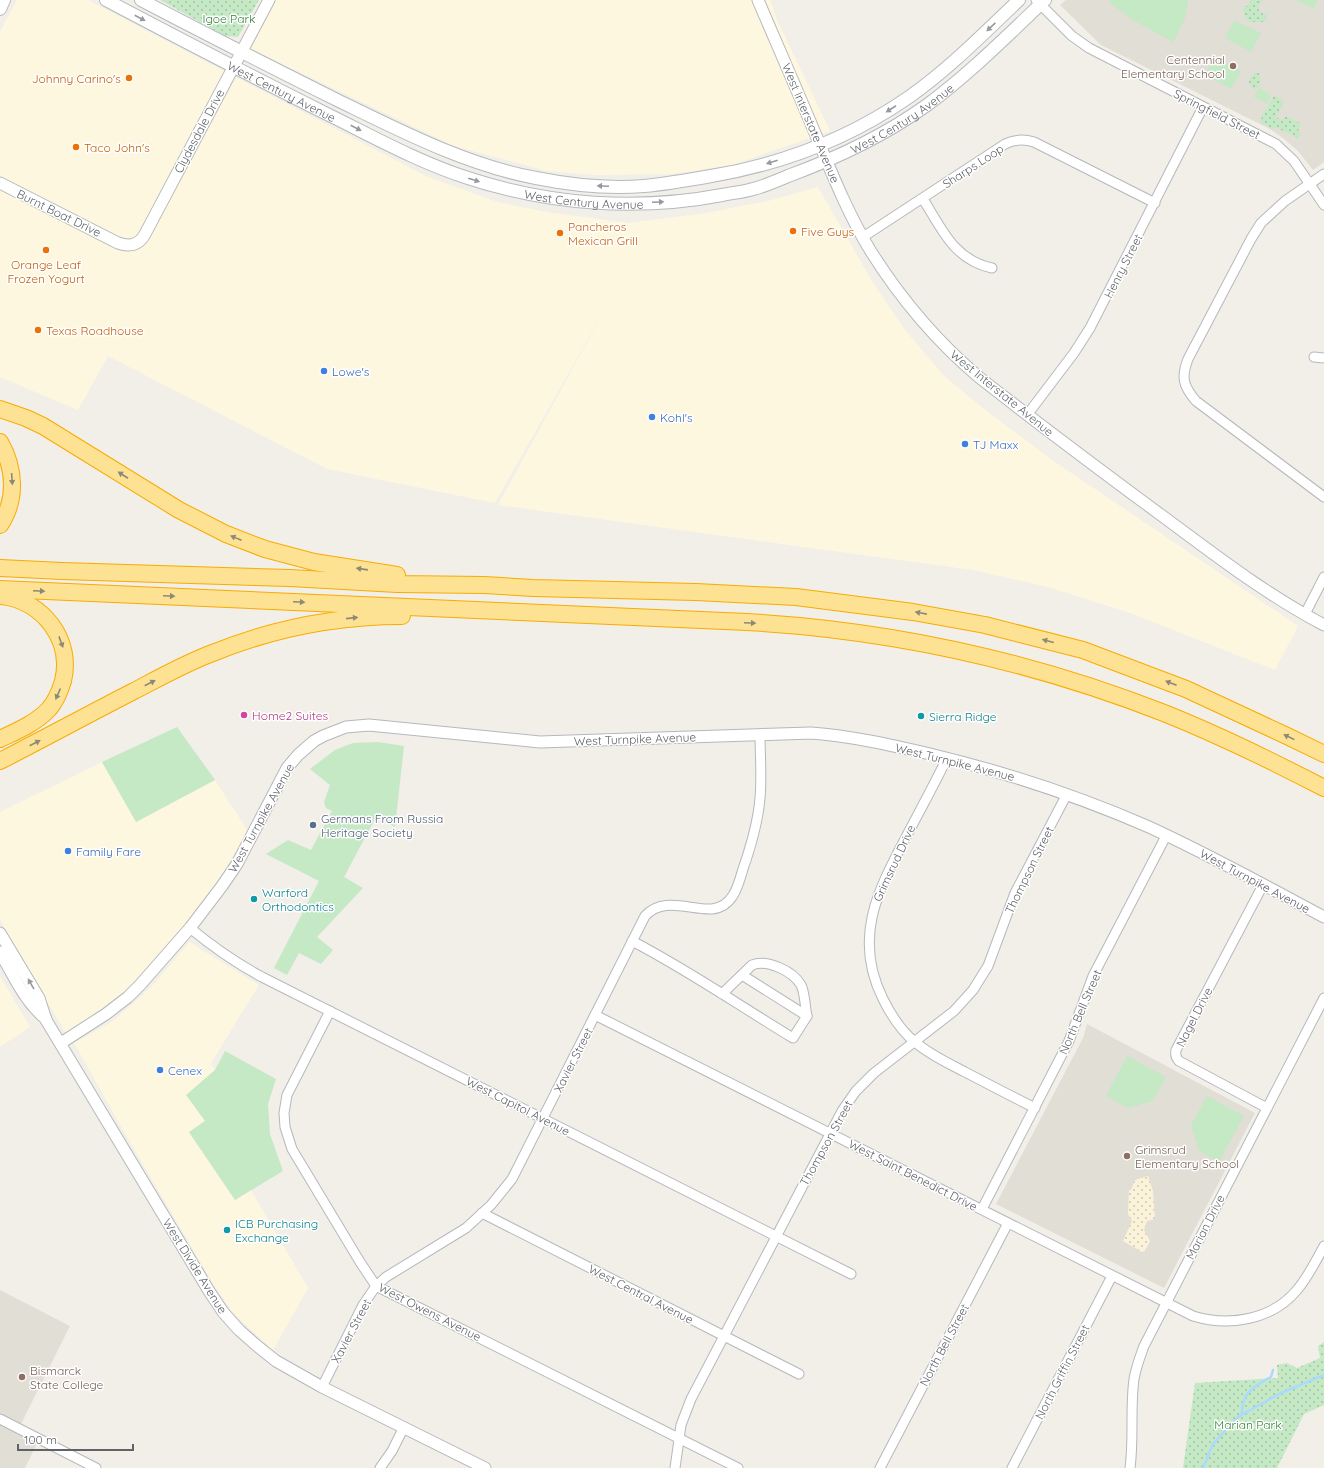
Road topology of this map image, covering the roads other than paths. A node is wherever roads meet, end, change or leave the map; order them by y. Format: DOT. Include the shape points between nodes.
graph roads {
  1 [pos="106,0"];
  2 [pos="141,0"];
  3 [pos="269,0"];
  4 [pos="758,0"];
  5 [pos="1019,0"];
  6 [pos="1040,1"];
  7 [pos="241,52"];
  8 [pos="233,67"];
  9 [pos="1203,107"];
  10 [pos="821,146"];
  11 [pos="827,162"];
  12 [pos="1324,174"];
  13 [pos="1309,183"];
  14 [pos="0,184"];
  15 [pos="923,199"];
  16 [pos="1155,203"];
  17 [pos="1324,205"];
  18 [pos="863,238"];
  19 [pos="118,242"];
  20 [pos="992,268"];
  21 [pos="1314,356"];
  22 [pos="1324,358"];
  23 [pos="0,409"];
  24 [pos="1027,415"];
  25 [pos="0,442"];
  26 [pos="1324,497"];
  27 [pos="0,525"];
  28 [pos="0,568"];
  29 [pos="1324,577"];
  30 [pos="484,585"];
  31 [pos="0,589"];
  32 [pos="0,595"];
  33 [pos="1305,614"];
  34 [pos="728,621"];
  35 [pos="1324,624"];
  36 [pos="760,734"];
  37 [pos="0,740"];
  38 [pos="1324,754"];
  39 [pos="948,758"];
  40 [pos="0,761"];
  41 [pos="1324,788"];
  42 [pos="1067,794"];
  43 [pos="1166,836"];
  44 [pos="1262,885"];
  45 [pos="1324,917"];
  46 [pos="190,928"];
  47 [pos="0,933"];
  48 [pos="632,941"];
  49 [pos="0,952"];
  50 [pos="742,975"];
  51 [pos="722,994"];
  52 [pos="1324,998"];
  53 [pos="330,1011"];
  54 [pos="595,1015"];
  55 [pos="807,1016"];
  56 [pos="46,1020"];
  57 [pos="915,1042"];
  58 [pos="61,1043"];
  59 [pos="1035,1108"];
  60 [pos="1267,1108"];
  61 [pos="543,1118"];
  62 [pos="830,1133"];
  63 [pos="982,1209"];
  64 [pos="482,1213"];
  65 [pos="1008,1223"];
  66 [pos="776,1237"];
  67 [pos="1323,1249"];
  68 [pos="851,1274"];
  69 [pos="1112,1276"];
  70 [pos="376,1286"];
  71 [pos="1165,1303"];
  72 [pos="724,1336"];
  73 [pos="799,1374"];
  74 [pos="322,1387"];
  75 [pos="0,1419"];
  76 [pos="404,1427"];
  77 [pos="679,1438"];
  78 [pos="96,1468"];
  79 [pos="380,1468"];
  80 [pos="485,1468"];
  81 [pos="675,1468"];
  82 [pos="738,1468"];
  83 [pos="880,1468"];
  84 [pos="1012,1468"];
  85 [pos="1130,1468"];
  1 -- 8 [label="main road, West Century Avenue, one-way"];
  2 -- 7 [label="main road, West Century Avenue"];
  3 -- 7 [label="street, Clydesdale Drive"];
  4 -- 10 [label="street, West Interstate Avenue"];
  5 -- 10 [label="main road, West Century Avenue, one-way" via="954,62 921,88 872,120"];
  6 -- 9 [label="street, Springfield Street" via="1072,36 1089,48"];
  6 -- 11 [label="main road, West Century Avenue" via="966,72 926,105 875,138"];
  7 -- 8 [label="street, Clydesdale Drive"];
  10 -- 7 [label="main road, West Century Avenue, one-way" via="742,171 688,180 630,186 555,181 516,174 470,160 415,138"];
  8 -- 11 [label="main road, West Century Avenue, one-way" via="414,158 478,181 542,197 606,203 688,201 753,189"];
  8 -- 19 [label="street, Clydesdale Drive" via="143,238 132,245"];
  9 -- 13 [label="street, Springfield Street" via="1276,144 1294,162"];
  9 -- 16 [label="street, Henry Street"];
  10 -- 11 [label="street, West Interstate Avenue"];
  11 -- 18 [label="street, West Interstate Avenue"];
  12 -- 13 [label="street"];
  13 -- 17 [label="street, Springfield Street"];
  13 -- 26 [label="street" via="1277,207 1256,231 1188,358 1184,376 1185,384 1196,401"];
  14 -- 19 [label="street, Burnt Boat Drive"];
  15 -- 16 [label="street, Sharps Loop" via="1005,144 1019,140 1034,142"];
  15 -- 18 [label="street, Sharps Loop"];
  15 -- 20 [label="street" via="957,251 975,264"];
  16 -- 24 [label="street, Henry Street" via="1090,328"];
  18 -- 24 [label="street, West Interstate Avenue" via="900,294 933,334 967,367"];
  21 -- 22 [label="street"];
  30 -- 23 [label="highway, one-way" via="417,578 314,562 264,549 226,534 179,510 55,433 26,418"];
  24 -- 33 [label="street, West Interstate Avenue" via="1241,574"];
  25 -- 27 [label="highway, one-way" via="8,456 13,480 10,504"];
  28 -- 30 [label="highway" via="397,584"];
  29 -- 33 [label="street"];
  38 -- 30 [label="highway, one-way" via="1186,689 1128,666 1083,650 985,626 913,612 796,597"];
  31 -- 34 [label="highway, one-way"];
  32 -- 37 [label="highway, one-way" via="24,602 48,620 59,637 66,663 62,685 50,708 24,728"];
  33 -- 35 [label="street, West Interstate Avenue"];
  40 -- 34 [label="highway, one-way" via="202,657 259,637 305,625 392,616"];
  34 -- 41 [label="highway, one-way" via="876,635 1017,665 1093,687 1165,713 1241,746"];
  36 -- 39 [label="street, West Turnpike Avenue" via="841,736"];
  36 -- 46 [label="street, West Turnpike Avenue" via="540,742 381,725 358,725 334,731 314,741 292,761 237,864"];
  36 -- 48 [label="street, Xavier Street" via="761,790 758,817 752,843 734,894 725,904 716,908 672,905 657,908 645,916"];
  39 -- 42 [label="street, West Turnpike Avenue"];
  39 -- 57 [label="street, Grimsrud Drive" via="883,882 870,924 870,953 877,985 892,1014"];
  42 -- 43 [label="street, West Turnpike Avenue"];
  42 -- 57 [label="street, Thompson Street" via="1015,893 992,957 979,982 957,1008"];
  43 -- 44 [label="street, West Turnpike Avenue"];
  43 -- 59 [label="street, North Bell Street" via="1097,970 1073,1033"];
  44 -- 45 [label="street, West Turnpike Avenue"];
  44 -- 60 [label="street, Nagel Drive" via="1175,1053 1179,1061"];
  46 -- 53 [label="street, West Capitol Avenue" via="232,961"];
  46 -- 58 [label="street, West Turnpike Avenue" via="128,997"];
  56 -- 47 [label="street, West Divide Avenue, one-way" via="39,998"];
  48 -- 51 [label="street"];
  48 -- 54 [label="street, Xavier Street"];
  49 -- 56 [label="street, West Divide Avenue" via="31,1004"];
  50 -- 51 [label="street"];
  50 -- 55 [label="street"];
  50 -- 55 [label="street" via="759,962 774,965 791,975 802,986"];
  51 -- 55 [label="street" via="794,1038"];
  52 -- 60 [label="street, Marian Drive"];
  53 -- 61 [label="street, West Capitol Avenue"];
  53 -- 70 [label="street, West Owens Avenue" via="287,1095 285,1127 292,1149"];
  54 -- 61 [label="street, Xavier Street"];
  54 -- 62 [label="street, West Saint Benedict Drive"];
  56 -- 58 [label="street, West Divide Avenue"];
  57 -- 59 [label="street, Grimsrud Drive" via="936,1057"];
  57 -- 62 [label="street, Thompson Street" via="874,1073 856,1091"];
  58 -- 74 [label="street, West Divide Avenue" via="208,1291 223,1312 265,1353"];
  59 -- 63 [label="street, North Bell Street"];
  60 -- 71 [label="street, Marian Drive"];
  61 -- 64 [label="street, Xavier Street" via="512,1179"];
  61 -- 66 [label="street, West Capitol Avenue"];
  62 -- 63 [label="street, West Saint Benedict Drive"];
  62 -- 66 [label="street, Thompson Street"];
  63 -- 65 [label="street, West Saint Benedict Drive"];
  64 -- 70 [label="street, Xavier Street" via="458,1234 386,1277"];
  64 -- 72 [label="street, West Central Avenue"];
  65 -- 69 [label="street, West Saint Benedict Drive"];
  65 -- 83 [label="street, North Bell Street"];
  66 -- 68 [label="street, West Capitol Avenue"];
  66 -- 72 [label="street, Thompson Street"];
  67 -- 71 [label="street, West Saint Benedict Drive" via="1296,1292 1276,1307 1258,1316 1238,1321 1216,1321 1193,1316"];
  69 -- 71 [label="street, West Saint Benedict Drive"];
  69 -- 84 [label="street, North Griffin Street"];
  70 -- 74 [label="street, Xavier Street" via="363,1305"];
  70 -- 77 [label="street, West Owens Avenue"];
  71 -- 85 [label="street, Marian Drive" via="1146,1341 1137,1367 1133,1388"];
  72 -- 73 [label="street, West Central Avenue"];
  72 -- 77 [label="street, Thompson Street" via="688,1407"];
  74 -- 76 [label="street, West Divide Avenue"];
  75 -- 78 [label="street"];
  76 -- 79 [label="street"];
  76 -- 80 [label="street, West Divide Avenue"];
  77 -- 81 [label="street, Thompson Street"];
  77 -- 82 [label="street, West Owens Avenue"];
}
